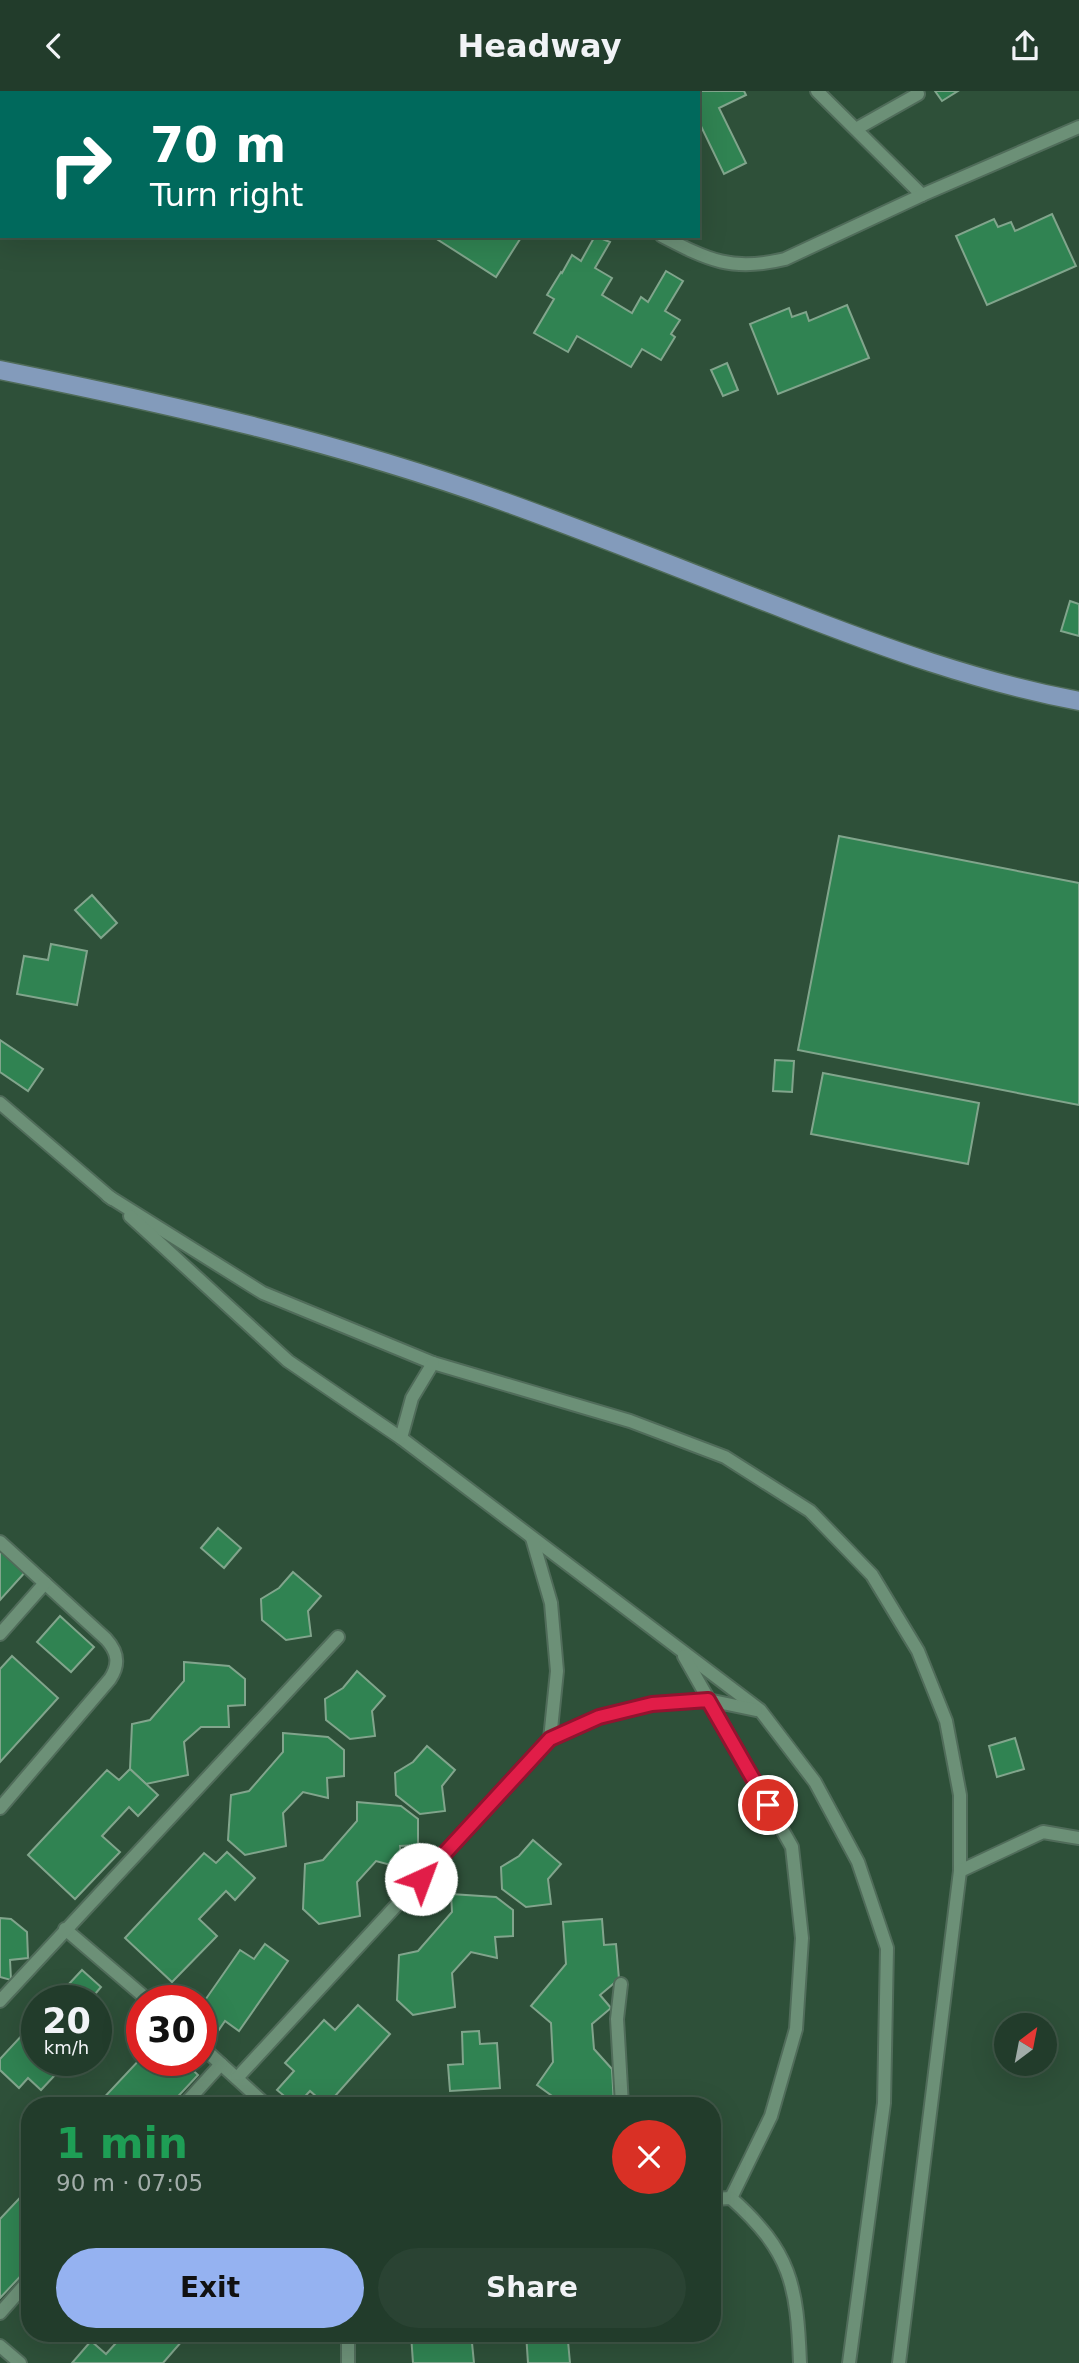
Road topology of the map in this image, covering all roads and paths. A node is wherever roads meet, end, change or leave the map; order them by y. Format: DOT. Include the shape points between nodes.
graph roads {
  1 [pos="817,91"];
  2 [pos="918,94"];
  3 [pos="1079,127"];
  4 [pos="856,129"];
  5 [pos="922,195"];
  6 [pos="666,238"];
  7 [pos="0,370"];
  8 [pos="1079,701"];
  9 [pos="0,1103"];
  10 [pos="108,1195"];
  11 [pos="433,1363"];
  12 [pos="401,1438"];
  13 [pos="531,1537"];
  14 [pos="0,1542"];
  15 [pos="45,1583"];
  16 [pos="0,1634"];
  17 [pos="338,1637"];
  18 [pos="680,1650"];
  19 [pos="708,1700"];
  20 [pos="760,1710"];
  21 [pos="550,1739"];
  22 [pos="0,1808"];
  23 [pos="1079,1838"];
  24 [pos="960,1871"];
  25 [pos="65,1929"];
  26 [pos="621,1984"];
  27 [pos="130,1985"];
  28 [pos="0,2001"];
  29 [pos="217,2060"];
  30 [pos="221,2063"];
  31 [pos="237,2078"];
  32 [pos="191,2097"];
  33 [pos="257,2097"];
  34 [pos="622,2097"];
  35 [pos="731,2198"];
  36 [pos="721,2199"];
  37 [pos="21,2289"];
  38 [pos="0,2313"];
  39 [pos="348,2342"];
  40 [pos="0,2346"];
  41 [pos="20,2363"];
  42 [pos="348,2363"];
  43 [pos="800,2363"];
  44 [pos="849,2363"];
  45 [pos="899,2363"];
  1 -- 4 [label="street"];
  2 -- 4 [label="street"];
  3 -- 5 [label="street"];
  4 -- 5 [label="street"];
  5 -- 6 [label="street" via="804,251 764,264 722,263"];
  7 -- 8 [label="main road" via="163,403 335,447 504,502 898,653"];
  9 -- 10 [label="street"];
  10 -- 11 [label="street" via="263,1293"];
  10 -- 12 [label="street" via="288,1361"];
  11 -- 12 [label="street" via="412,1398"];
  11 -- 24 [label="street" via="630,1421 725,1457 810,1511 872,1576 918,1651 946,1721 960,1795"];
  12 -- 13 [label="street"];
  13 -- 18 [label="street"];
  13 -- 21 [label="street" via="551,1603 558,1671"];
  14 -- 15 [label="street"];
  15 -- 16 [label="street"];
  15 -- 22 [label="street" via="113,1646 117,1663 110,1679"];
  17 -- 25 [label="street"];
  18 -- 19 [label="street"];
  18 -- 20 [label="street"];
  19 -- 20 [label="street"];
  19 -- 21 [label="street" via="652,1704 599,1717"];
  19 -- 35 [label="street" via="792,1847 802,1938 796,2029 771,2116"];
  20 -- 44 [label="street" via="815,1782 858,1862 887,1948 884,2103"];
  21 -- 31 [label="street"];
  23 -- 24 [label="street" via="1044,1832"];
  24 -- 45 [label="street"];
  25 -- 27 [label="street"];
  25 -- 28 [label="street"];
  26 -- 34 [label="street" via="617,2018"];
  29 -- 30 [label="street"];
  30 -- 31 [label="street"];
  30 -- 32 [label="street"];
  31 -- 33 [label="street"];
  35 -- 36 [label="street"];
  35 -- 43 [label="street" via="757,2221 778,2250 792,2282"];
  37 -- 38 [label="street"];
  39 -- 42 [label="street"];
  40 -- 41 [label="street"];
}
